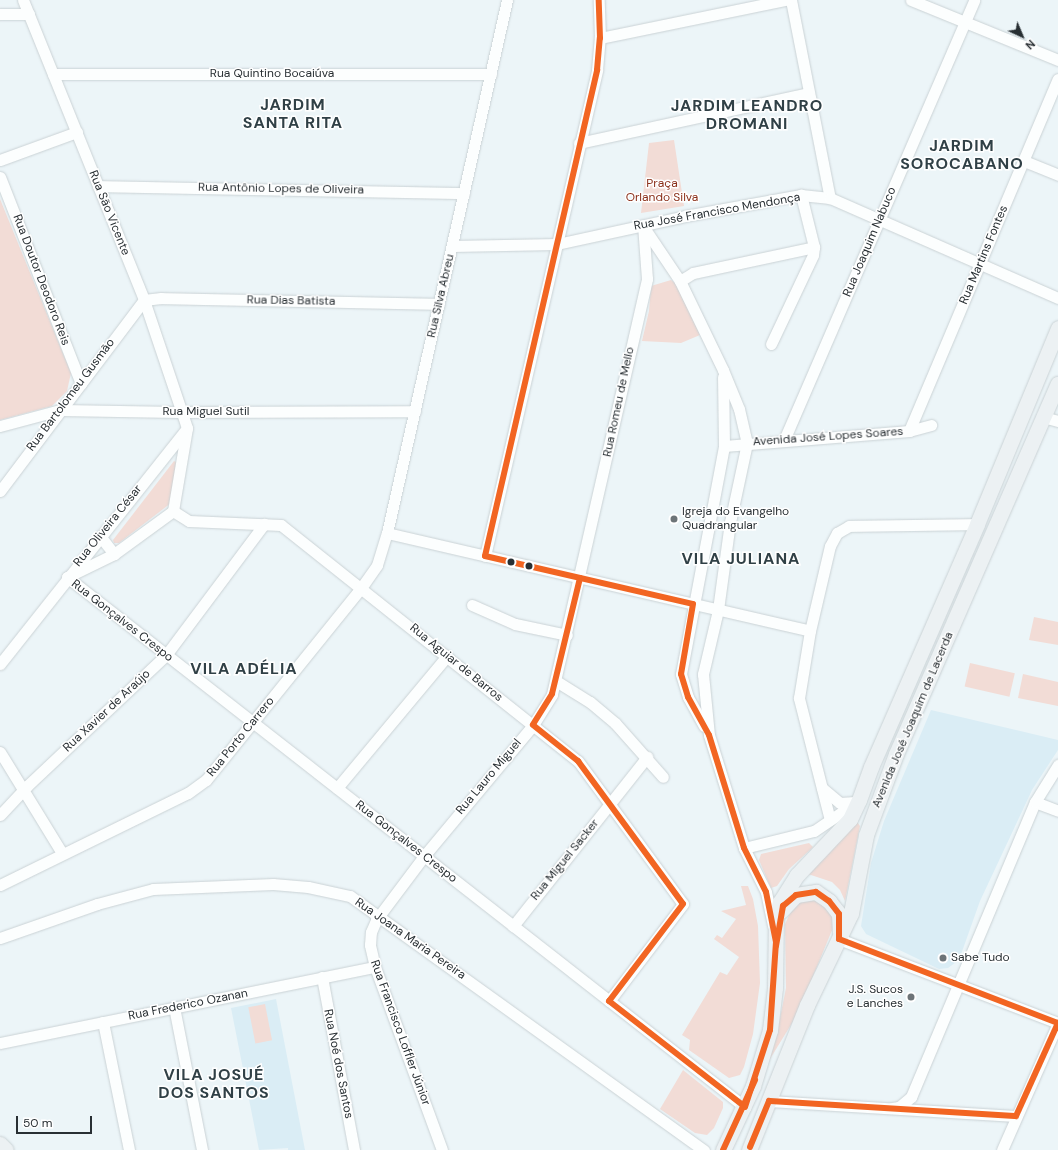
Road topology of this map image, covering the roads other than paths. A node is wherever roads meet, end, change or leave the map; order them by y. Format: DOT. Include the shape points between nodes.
graph roads {
  1 [pos="23,0"];
  2 [pos="507,0"];
  3 [pos="599,0"];
  4 [pos="785,0"];
  5 [pos="791,0"];
  6 [pos="911,0"];
  7 [pos="974,0"];
  8 [pos="0,14"];
  9 [pos="29,14"];
  10 [pos="965,22"];
  11 [pos="600,38"];
  12 [pos="1058,60"];
  13 [pos="53,74"];
  14 [pos="491,74"];
  15 [pos="1058,79"];
  16 [pos="809,93"];
  17 [pos="77,132"];
  18 [pos="579,143"];
  19 [pos="0,160"];
  20 [pos="1024,161"];
  21 [pos="1058,175"];
  22 [pos="0,177"];
  23 [pos="98,186"];
  24 [pos="464,193"];
  25 [pos="801,195"];
  26 [pos="830,198"];
  27 [pos="880,220"];
  28 [pos="643,225"];
  29 [pos="557,244"];
  30 [pos="452,246"];
  31 [pos="814,247"];
  32 [pos="980,264"];
  33 [pos="680,281"];
  34 [pos="1058,298"];
  35 [pos="144,300"];
  36 [pos="439,304"];
  37 [pos="1058,328"];
  38 [pos="771,344"];
  39 [pos="723,370"];
  40 [pos="81,384"];
  41 [pos="1058,384"];
  42 [pos="60,410"];
  43 [pos="415,411"];
  44 [pos="183,412"];
  45 [pos="1043,417"];
  46 [pos="1058,421"];
  47 [pos="931,425"];
  48 [pos="0,426"];
  49 [pos="187,428"];
  50 [pos="909,431"];
  51 [pos="784,440"];
  52 [pos="747,443"];
  53 [pos="724,446"];
  54 [pos="168,452"];
  55 [pos="183,458"];
  56 [pos="0,491"];
  57 [pos="173,511"];
  58 [pos="264,524"];
  59 [pos="977,524"];
  60 [pos="387,533"];
  61 [pos="100,536"];
  62 [pos="114,554"];
  63 [pos="485,556"];
  64 [pos="67,577"];
  65 [pos="580,578"];
  66 [pos="361,588"];
  67 [pos="693,604"];
  68 [pos="472,605"];
  69 [pos="718,610"];
  70 [pos="810,631"];
  71 [pos="568,635"];
  72 [pos="166,655"];
  73 [pos="447,656"];
  74 [pos="0,664"];
  75 [pos="556,682"];
  76 [pos="253,722"];
  77 [pos="533,725"];
  78 [pos="709,735"];
  79 [pos="0,752"];
  80 [pos="647,757"];
  81 [pos="1058,765"];
  82 [pos="663,777"];
  83 [pos="822,787"];
  84 [pos="337,788"];
  85 [pos="24,789"];
  86 [pos="860,800"];
  87 [pos="1035,802"];
  88 [pos="610,804"];
  89 [pos="1058,811"];
  90 [pos="0,814"];
  91 [pos="830,820"];
  92 [pos="744,848"];
  93 [pos="62,853"];
  94 [pos="424,856"];
  95 [pos="0,885"];
  96 [pos="379,916"];
  97 [pos="513,926"];
  98 [pos="0,938"];
  99 [pos="839,939"];
  100 [pos="776,942"];
  101 [pos="375,967"];
  102 [pos="322,977"];
  103 [pos="958,985"];
  104 [pos="609,1001"];
  105 [pos="174,1007"];
  106 [pos="103,1022"];
  107 [pos="1058,1023"];
  108 [pos="0,1042"];
  109 [pos="911,1097"];
  110 [pos="769,1101"];
  111 [pos="745,1107"];
  112 [pos="892,1108"];
  113 [pos="922,1110"];
  114 [pos="1016,1116"];
  115 [pos="0,1144"];
  116 [pos="6,1150"];
  117 [pos="129,1150"];
  118 [pos="202,1150"];
  119 [pos="354,1150"];
  120 [pos="442,1150"];
  121 [pos="704,1150"];
  122 [pos="724,1150"];
  123 [pos="749,1150"];
  124 [pos="1002,1150"];
  1 -- 9 [label="street, Rua São Vicente"];
  2 -- 14 [label="street, Rua Silva Abreu"];
  3 -- 11 [label="street"];
  4 -- 11 [label="street"];
  5 -- 16 [label="street"];
  6 -- 10 [label="street"];
  7 -- 10 [label="street, Rua Joaquim Nabuco"];
  8 -- 9 [label="street"];
  9 -- 13 [label="street, Rua São Vicente"];
  10 -- 12 [label="street"];
  10 -- 27 [label="street, Rua Joaquim Nabuco"];
  11 -- 18 [label="street" via="597,70"];
  13 -- 14 [label="street, Rua Quintino Bocaiúva"];
  13 -- 17 [label="street, Rua São Vicente"];
  14 -- 24 [label="street, Rua Silva Abreu"];
  15 -- 20 [label="street, Rua Martins Fontes"];
  16 -- 18 [label="street"];
  16 -- 26 [label="street"];
  17 -- 19 [label="street"];
  17 -- 23 [label="street, Rua São Vicente"];
  18 -- 29 [label="street"];
  20 -- 21 [label="street"];
  20 -- 32 [label="street, Rua Martins Fontes"];
  22 -- 40 [label="street, Rua Doutor Deodoro Reis"];
  23 -- 24 [label="street, Rua Antônio Lopes de Oliveira"];
  23 -- 35 [label="street, Rua São Vicente"];
  24 -- 30 [label="street, Rua Silva Abreu"];
  25 -- 26 [label="street, Rua José Francisco Mendonça"];
  25 -- 28 [label="street, Rua José Francisco Mendonça"];
  25 -- 31 [label="street"];
  26 -- 27 [label="street, Rua José Francisco Mendonça"];
  27 -- 32 [label="street, Rua José Francisco Mendonça"];
  27 -- 51 [label="street, Rua Joaquim Nabuco"];
  28 -- 29 [label="street, Rua José Francisco Mendonça"];
  28 -- 33 [label="street"];
  28 -- 65 [label="street, Rua Romeu de Mello" via="647,279"];
  29 -- 30 [label="street, Rua José Francisco Mendonça"];
  29 -- 63 [label="street"];
  30 -- 36 [label="street, Rua Silva Abreu"];
  31 -- 33 [label="street" via="693,274"];
  31 -- 38 [label="street" via="813,255"];
  32 -- 34 [label="street, Rua José Francisco Mendonça"];
  32 -- 50 [label="street, Rua Martins Fontes"];
  33 -- 39 [label="street"];
  35 -- 36 [label="street, Rua Dias Batista" via="161,298"];
  35 -- 40 [label="street, Rua Bartolomeu Gusmão"];
  35 -- 44 [label="street, Rua São Vicente"];
  36 -- 43 [label="street, Rua Silva Abreu"];
  37 -- 59 [label="main road, Avenida José Joaquim de Lacerda"];
  39 -- 52 [label="street" via="739,409"];
  39 -- 53 [label="street"];
  40 -- 42 [label="street, Rua Bartolomeu Gusmão"];
  41 -- 45 [label="main road, Avenida José Joaquim de Lacerda"];
  42 -- 44 [label="street, Rua Miguel Sutil"];
  42 -- 48 [label="street, Rua Miguel Sutil"];
  42 -- 56 [label="street, Rua Bartolomeu Gusmão"];
  43 -- 44 [label="street, Rua Miguel Sutil"];
  43 -- 60 [label="street, Rua Silva Abreu"];
  44 -- 49 [label="street, Rua São Vicente"];
  45 -- 46 [label="street"];
  45 -- 99 [label="main road, Avenida José Joaquim de Lacerda" via="896,754 866,835 859,865 857,890"];
  47 -- 50 [label="street, Avenida José Lopes Soares"];
  49 -- 54 [label="street, Rua Oliveira César"];
  49 -- 55 [label="street"];
  50 -- 51 [label="street, Avenida José Lopes Soares"];
  51 -- 52 [label="street, Avenida José Lopes Soares"];
  52 -- 53 [label="street, Avenida José Lopes Soares"];
  52 -- 69 [label="street" via="730,522"];
  53 -- 67 [label="street"];
  54 -- 55 [label="street" via="180,450"];
  54 -- 61 [label="street, Rua Oliveira César"];
  55 -- 57 [label="street"];
  57 -- 58 [label="street, Rua Aguiar de Barros" via="189,521"];
  57 -- 62 [label="street"];
  58 -- 66 [label="street, Rua Aguiar de Barros" via="281,525"];
  58 -- 72 [label="street, Rua Xavier de Araújo"];
  59 -- 70 [label="street" via="849,526 837,533 830,546"];
  59 -- 86 [label="main road, Avenida José Joaquim de Lacerda" via="870,767"];
  60 -- 63 [label="street"];
  60 -- 66 [label="street, Rua Silva Abreu" via="377,565"];
  61 -- 62 [label="street"];
  61 -- 64 [label="street, Rua Oliveira César"];
  62 -- 64 [label="street"];
  63 -- 65 [label="street"];
  64 -- 72 [label="street, Rua Gonçalves Crespo"];
  64 -- 74 [label="street, Rua Oliveira César"];
  65 -- 67 [label="street"];
  65 -- 71 [label="street, Rua Lauro Miguel"];
  66 -- 73 [label="street, Rua Aguiar de Barros"];
  66 -- 76 [label="street, Rua Porto Carrero"];
  67 -- 69 [label="street"];
  67 -- 78 [label="street" via="681,674 688,697"];
  68 -- 71 [label="street" via="515,624"];
  69 -- 70 [label="street"];
  69 -- 78 [label="street" via="703,674"];
  70 -- 83 [label="street" via="799,698"];
  71 -- 75 [label="street, Rua Lauro Miguel"];
  72 -- 76 [label="street, Rua Gonçalves Crespo"];
  72 -- 85 [label="street, Rua Xavier de Araújo"];
  73 -- 77 [label="street, Rua Aguiar de Barros"];
  73 -- 84 [label="street"];
  75 -- 77 [label="street, Rua Lauro Miguel" via="552,694"];
  75 -- 80 [label="street" via="590,702 615,723"];
  76 -- 84 [label="street, Rua Gonçalves Crespo"];
  76 -- 93 [label="street, Rua Porto Carrero" via="206,780 188,793"];
  77 -- 88 [label="street, Rua Aguiar de Barros" via="578,761"];
  77 -- 94 [label="street, Rua Lauro Miguel"];
  78 -- 92 [label="street"];
  79 -- 85 [label="street"];
  80 -- 82 [label="street"];
  80 -- 88 [label="street, Rua Miguel Sacker"];
  81 -- 87 [label="street"];
  83 -- 86 [label="street" via="840,803 851,804"];
  83 -- 91 [label="street"];
  84 -- 94 [label="street, Rua Gonçalves Crespo"];
  85 -- 90 [label="street, Rua Xavier de Araújo"];
  85 -- 93 [label="street"];
  86 -- 91 [label="street, Avenida José Joaquim de Lacerda"];
  86 -- 100 [label="main road, Avenida José Joaquim de Lacerda" via="850,819 786,889 776,917"];
  87 -- 89 [label="street"];
  87 -- 103 [label="street"];
  88 -- 97 [label="street, Rua Miguel Sacker"];
  88 -- 104 [label="street, Rua Aguiar de Barros" via="682,904"];
  91 -- 92 [label="street, Avenida José Joaquim de Lacerda" via="814,831"];
  92 -- 100 [label="street" via="766,892"];
  93 -- 95 [label="street, Rua Porto Carrero"];
  94 -- 96 [label="street, Rua Lauro Miguel"];
  94 -- 97 [label="street, Rua Gonçalves Crespo"];
  96 -- 98 [label="street, Rua Joana Maria Pereira" via="350,896 308,887 273,884 153,889 97,904"];
  96 -- 101 [label="street, Rua Francisco Loffler Júnior" via="371,932 370,945"];
  96 -- 121 [label="street, Rua Joana Maria Pereira"];
  97 -- 104 [label="street, Rua Gonçalves Crespo"];
  99 -- 100 [label="main road" via="839,914 824,896 809,891 796,895 784,906"];
  99 -- 103 [label="street"];
  99 -- 110 [label="main road, Avenida José Joaquim de Lacerda" via="806,1004"];
  100 -- 111 [label="main road, Avenida José Joaquim de Lacerda" via="770,1030"];
  101 -- 102 [label="street, Rua Frederico Ozanan"];
  101 -- 120 [label="street, Rua Francisco Loffler Júnior"];
  102 -- 105 [label="street, Rua Frederico Ozanan"];
  102 -- 119 [label="street, Rua Noé dos Santos"];
  103 -- 107 [label="street"];
  103 -- 109 [label="street"];
  104 -- 111 [label="street, Rua Gonçalves Crespo"];
  105 -- 106 [label="street, Rua Frederico Ozanan"];
  105 -- 118 [label="street"];
  106 -- 108 [label="street, Rua Frederico Ozanan"];
  106 -- 117 [label="street"];
  107 -- 114 [label="street"];
  109 -- 112 [label="street" via="903,1105"];
  109 -- 113 [label="street" via="917,1108"];
  110 -- 112 [label="street"];
  110 -- 123 [label="main road, Avenida José Joaquim de Lacerda"];
  111 -- 122 [label="main road, Avenida José Joaquim de Lacerda"];
  112 -- 113 [label="street"];
  113 -- 114 [label="street"];
  114 -- 124 [label="street"];
  115 -- 116 [label="main road"];
}
